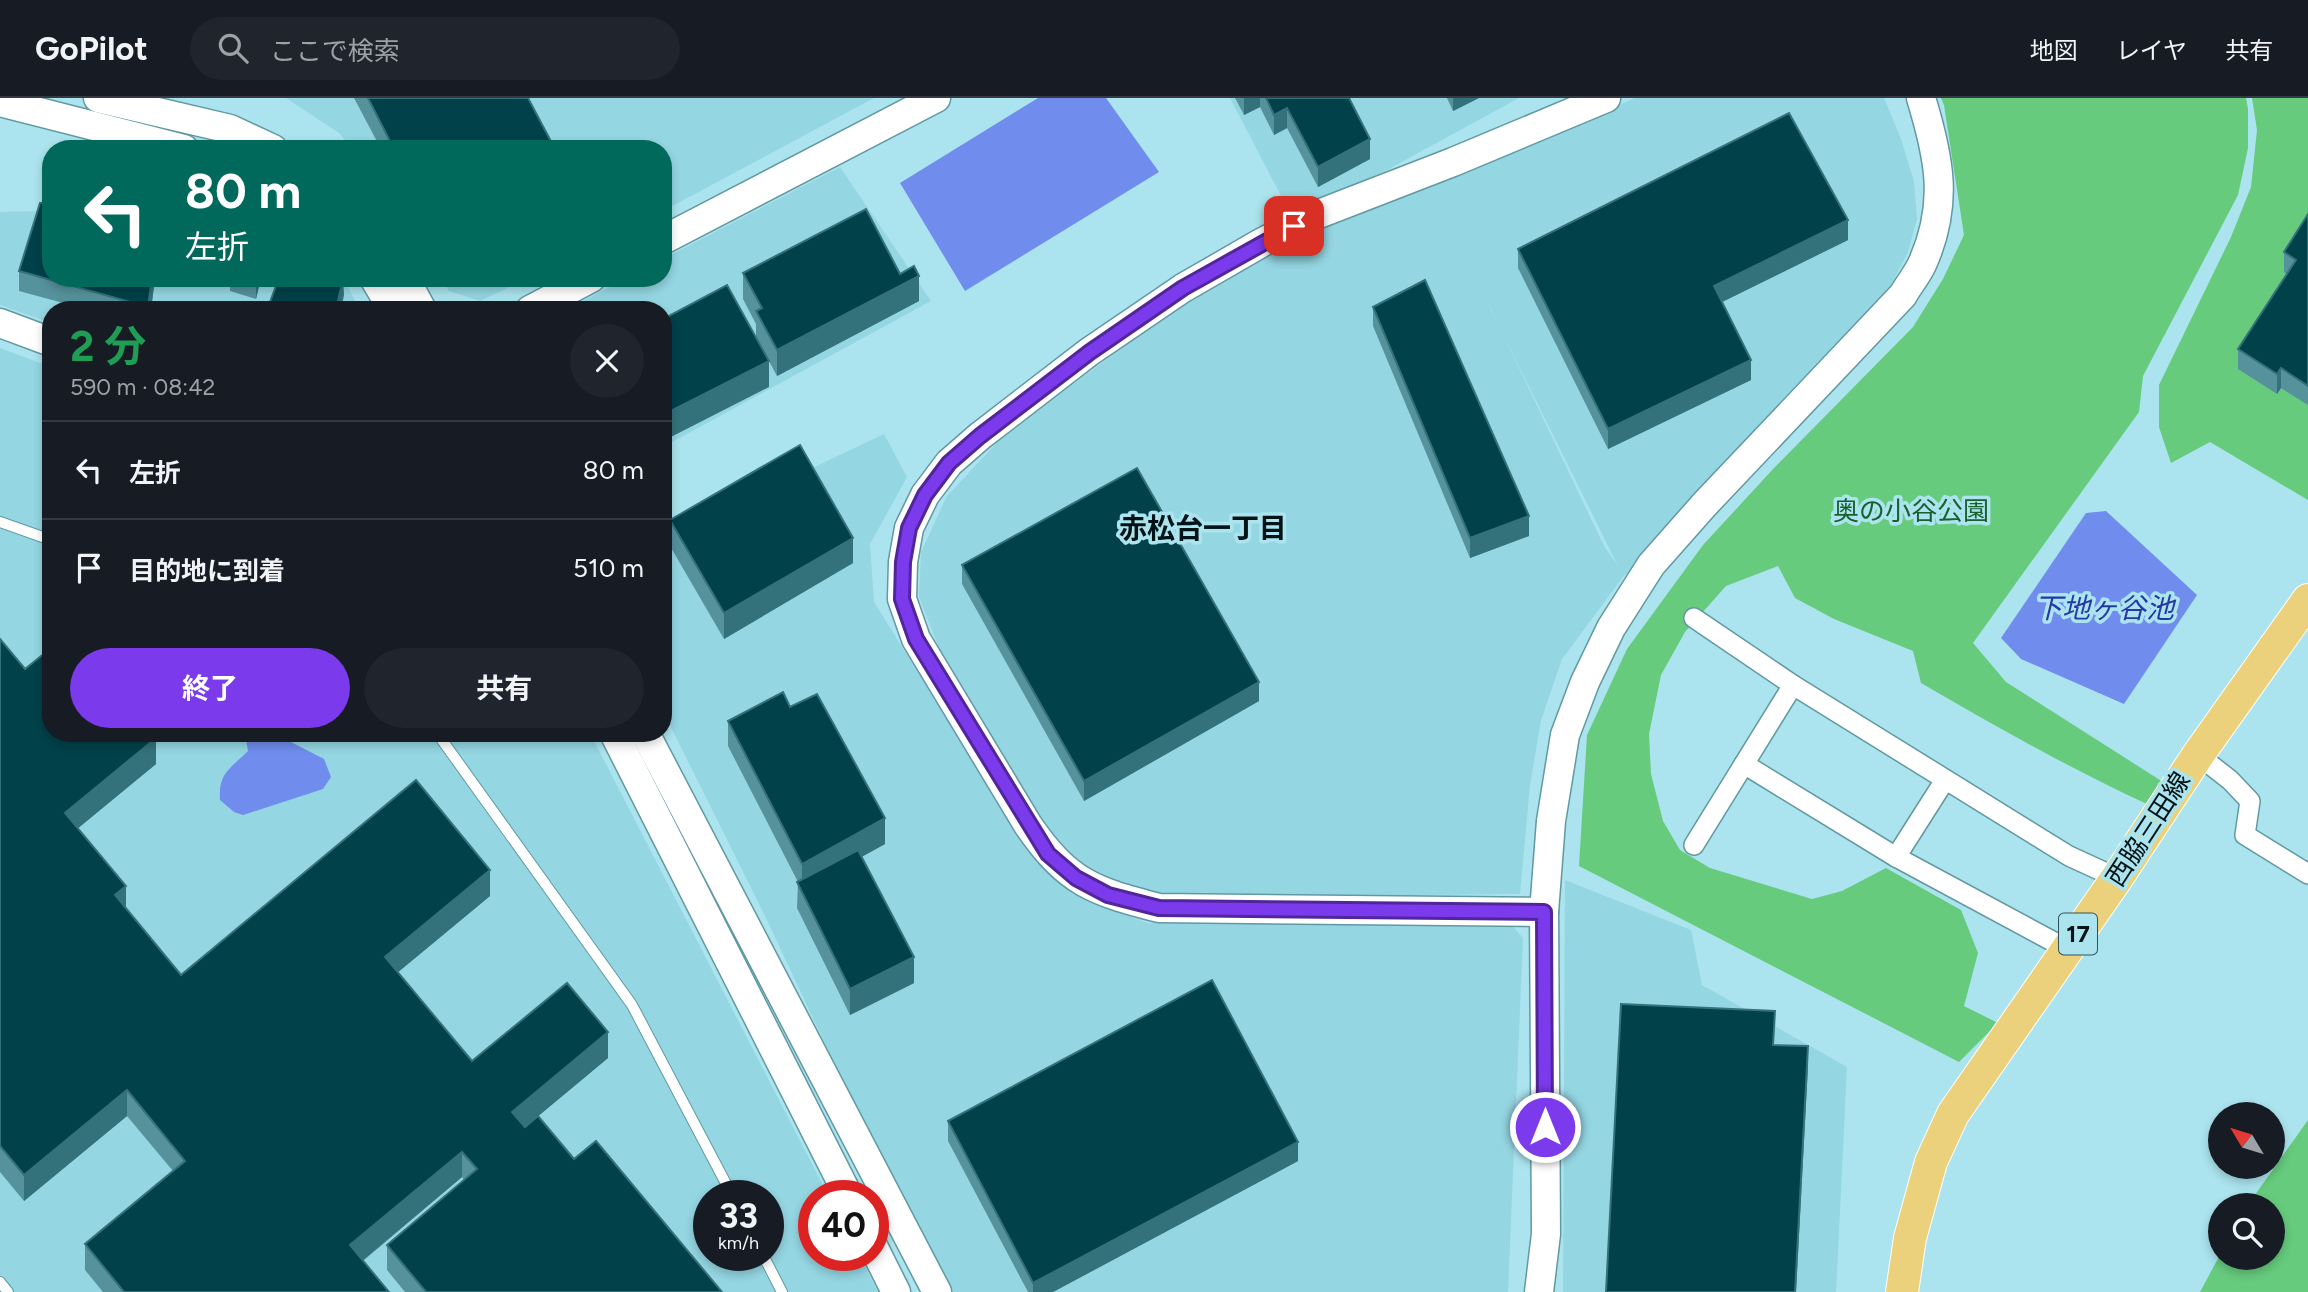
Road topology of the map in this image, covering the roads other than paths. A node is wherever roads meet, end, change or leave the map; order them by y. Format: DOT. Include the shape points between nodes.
graph roads {
  1 [pos="97,98"];
  2 [pos="936,98"];
  3 [pos="1606,98"];
  4 [pos="1921,98"];
  5 [pos="0,102"];
  6 [pos="149,140"];
  7 [pos="254,140"];
  8 [pos="672,235"];
  9 [pos="574,287"];
  10 [pos="547,301"];
  11 [pos="0,323"];
  12 [pos="42,339"];
  13 [pos="0,522"];
  14 [pos="42,537"];
  15 [pos="2308,600"];
  16 [pos="1694,618"];
  17 [pos="1793,685"];
  18 [pos="443,742"];
  19 [pos="619,742"];
  20 [pos="650,742"];
  21 [pos="2198,755"];
  22 [pos="1744,764"];
  23 [pos="1945,780"];
  24 [pos="1694,845"];
  25 [pos="1896,857"];
  26 [pos="2308,874"];
  27 [pos="2117,878"];
  28 [pos="1544,912"];
  29 [pos="2067,950"];
  30 [pos="724,1180"];
  31 [pos="840,1180"];
  32 [pos="771,1271"];
  33 [pos="886,1271"];
  34 [pos="0,1282"];
  35 [pos="8,1292"];
  36 [pos="782,1292"];
  37 [pos="896,1292"];
  38 [pos="937,1292"];
  39 [pos="1539,1292"];
  40 [pos="1902,1292"];
  1 -- 7 [label="street" via="230,129"];
  2 -- 8 [label="street"];
  3 -- 28 [label="street" via="1311,217 1183,288 1090,352 949,463 925,495 909,528 903,562 902,599 916,639 1028,825 1048,854 1076,878 1108,895 1159,908"];
  4 -- 28 [label="street" via="1940,178 1937,218 1923,262 1903,295 1651,565 1611,628 1565,736 1551,821"];
  5 -- 6 [label="street"];
  9 -- 10 [label="street"];
  11 -- 12 [label="street"];
  13 -- 14 [label="lane"];
  15 -- 21 [label="main road, 西脇三田線 / 17"];
  16 -- 17 [label="street"];
  17 -- 22 [label="street"];
  17 -- 23 [label="street"];
  18 -- 30 [label="lane" via="632,1005"];
  19 -- 31 [label="street"];
  20 -- 38 [label="street"];
  21 -- 26 [label="street" via="2250,802 2245,835"];
  21 -- 27 [label="main road, 西脇三田線 / 17"];
  22 -- 24 [label="street"];
  22 -- 25 [label="street"];
  23 -- 25 [label="street"];
  23 -- 27 [label="street" via="2069,856"];
  25 -- 29 [label="street"];
  27 -- 29 [label="main road, 西脇三田線 / 17"];
  28 -- 39 [label="street" via="1546,1234"];
  29 -- 40 [label="main road, 西脇三田線 / 17" via="1953,1114 1931,1162 1910,1238"];
  32 -- 36 [label="lane"];
  33 -- 37 [label="street"];
  34 -- 35 [label="lane"];
}
